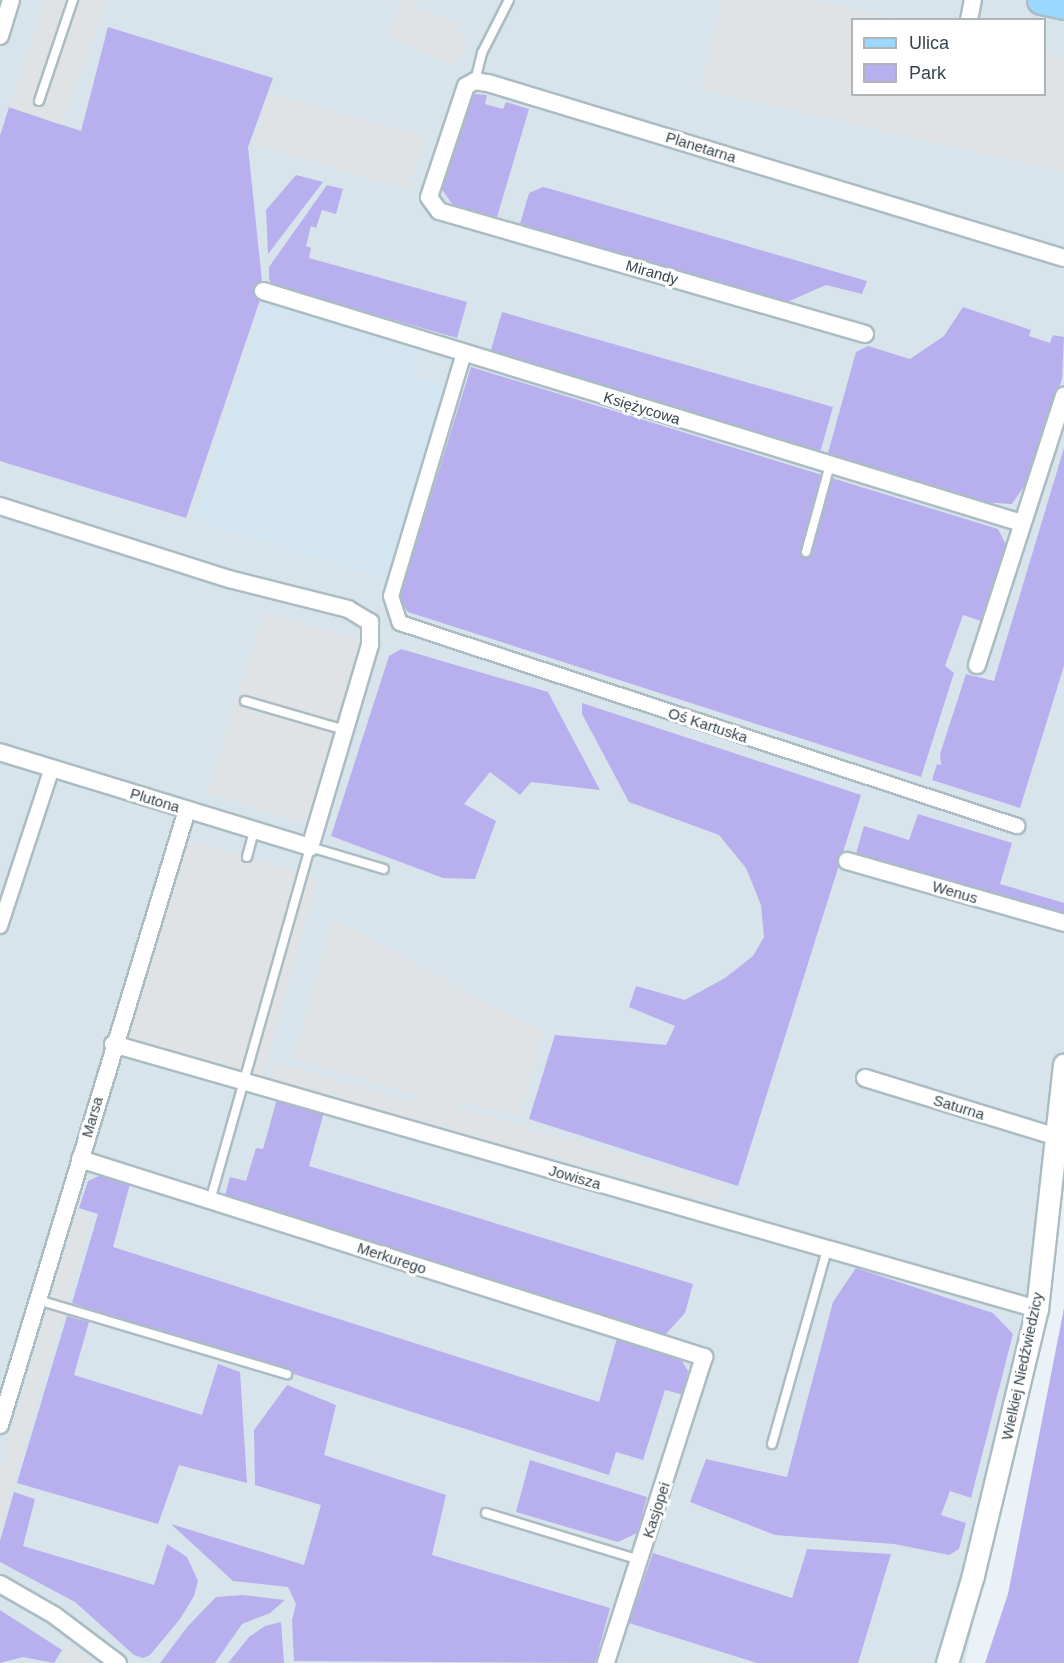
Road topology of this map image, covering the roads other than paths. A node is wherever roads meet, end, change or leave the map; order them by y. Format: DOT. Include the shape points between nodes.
graph roads {
  1 [pos="11,0"];
  2 [pos="73,0"];
  3 [pos="509,0"];
  4 [pos="973,0"];
  5 [pos="1041,0"];
  6 [pos="1064,5"];
  7 [pos="969,18"];
  8 [pos="0,36"];
  9 [pos="475,81"];
  10 [pos="39,101"];
  11 [pos="1064,258"];
  12 [pos="263,291"];
  13 [pos="865,334"];
  14 [pos="464,353"];
  15 [pos="1064,396"];
  16 [pos="830,465"];
  17 [pos="0,506"];
  18 [pos="1022,523"];
  19 [pos="806,552"];
  20 [pos="977,665"];
  21 [pos="245,701"];
  22 [pos="345,730"];
  23 [pos="0,752"];
  24 [pos="52,768"];
  25 [pos="187,810"];
  26 [pos="1017,826"];
  27 [pos="254,830"];
  28 [pos="310,847"];
  29 [pos="246,856"];
  30 [pos="847,861"];
  31 [pos="384,869"];
  32 [pos="1,922"];
  33 [pos="1064,923"];
  34 [pos="113,1044"];
  35 [pos="1064,1064"];
  36 [pos="865,1078"];
  37 [pos="244,1081"];
  38 [pos="1054,1137"];
  39 [pos="80,1159"];
  40 [pos="210,1201"];
  41 [pos="827,1249"];
  42 [pos="38,1300"];
  43 [pos="1037,1309"];
  44 [pos="704,1357"];
  45 [pos="287,1374"];
  46 [pos="0,1425"];
  47 [pos="772,1444"];
  48 [pos="486,1513"];
  49 [pos="640,1560"];
  50 [pos="0,1584"];
  51 [pos="118,1663"];
  52 [pos="606,1663"];
  53 [pos="947,1663"];
  1 -- 8 [label="street"];
  2 -- 10 [label="lane"];
  3 -- 9 [label="lane" via="482,52"];
  4 -- 7 [label="street"];
  5 -- 6 [label="main road"];
  9 -- 11 [label="street, Planetarna"];
  9 -- 13 [label="street, Mirandy" via="466,86 456,111 429,197 439,211"];
  12 -- 14 [label="street, Księżycowa"];
  14 -- 16 [label="street, Księżycowa"];
  14 -- 26 [label="street, Oś Kartuska" via="391,596 400,623"];
  15 -- 18 [label="street"];
  16 -- 18 [label="street, Księżycowa"];
  16 -- 19 [label="lane"];
  17 -- 22 [label="street" via="229,579 348,609 370,622 370,645"];
  18 -- 20 [label="street"];
  21 -- 22 [label="lane"];
  22 -- 28 [label="street"];
  23 -- 24 [label="street, Plutona"];
  24 -- 25 [label="street, Plutona"];
  24 -- 32 [label="street"];
  25 -- 27 [label="street, Plutona"];
  25 -- 34 [label="street, Marsa"];
  27 -- 28 [label="street, Plutona"];
  27 -- 29 [label="lane"];
  28 -- 31 [label="lane"];
  28 -- 37 [label="lane"];
  30 -- 33 [label="street, Wenus"];
  34 -- 37 [label="street, Jowisza"];
  34 -- 39 [label="street, Marsa"];
  35 -- 38 [label="street, Wielkiej Niedźwiedzicy"];
  36 -- 38 [label="street, Saturna"];
  37 -- 40 [label="lane"];
  37 -- 41 [label="street, Jowisza"];
  38 -- 43 [label="street, Wielkiej Niedźwiedzicy"];
  39 -- 40 [label="street, Merkurego"];
  39 -- 42 [label="street, Marsa"];
  40 -- 44 [label="street, Merkurego"];
  41 -- 43 [label="street, Jowisza"];
  41 -- 47 [label="lane"];
  42 -- 45 [label="lane"];
  42 -- 46 [label="street, Marsa"];
  43 -- 53 [label="street, Wielkiej Niedźwiedzicy" via="978,1557"];
  44 -- 49 [label="street, Kasjopei"];
  48 -- 49 [label="lane"];
  49 -- 52 [label="street, Kasjopei"];
  50 -- 51 [label="street" via="61,1620"];
}
